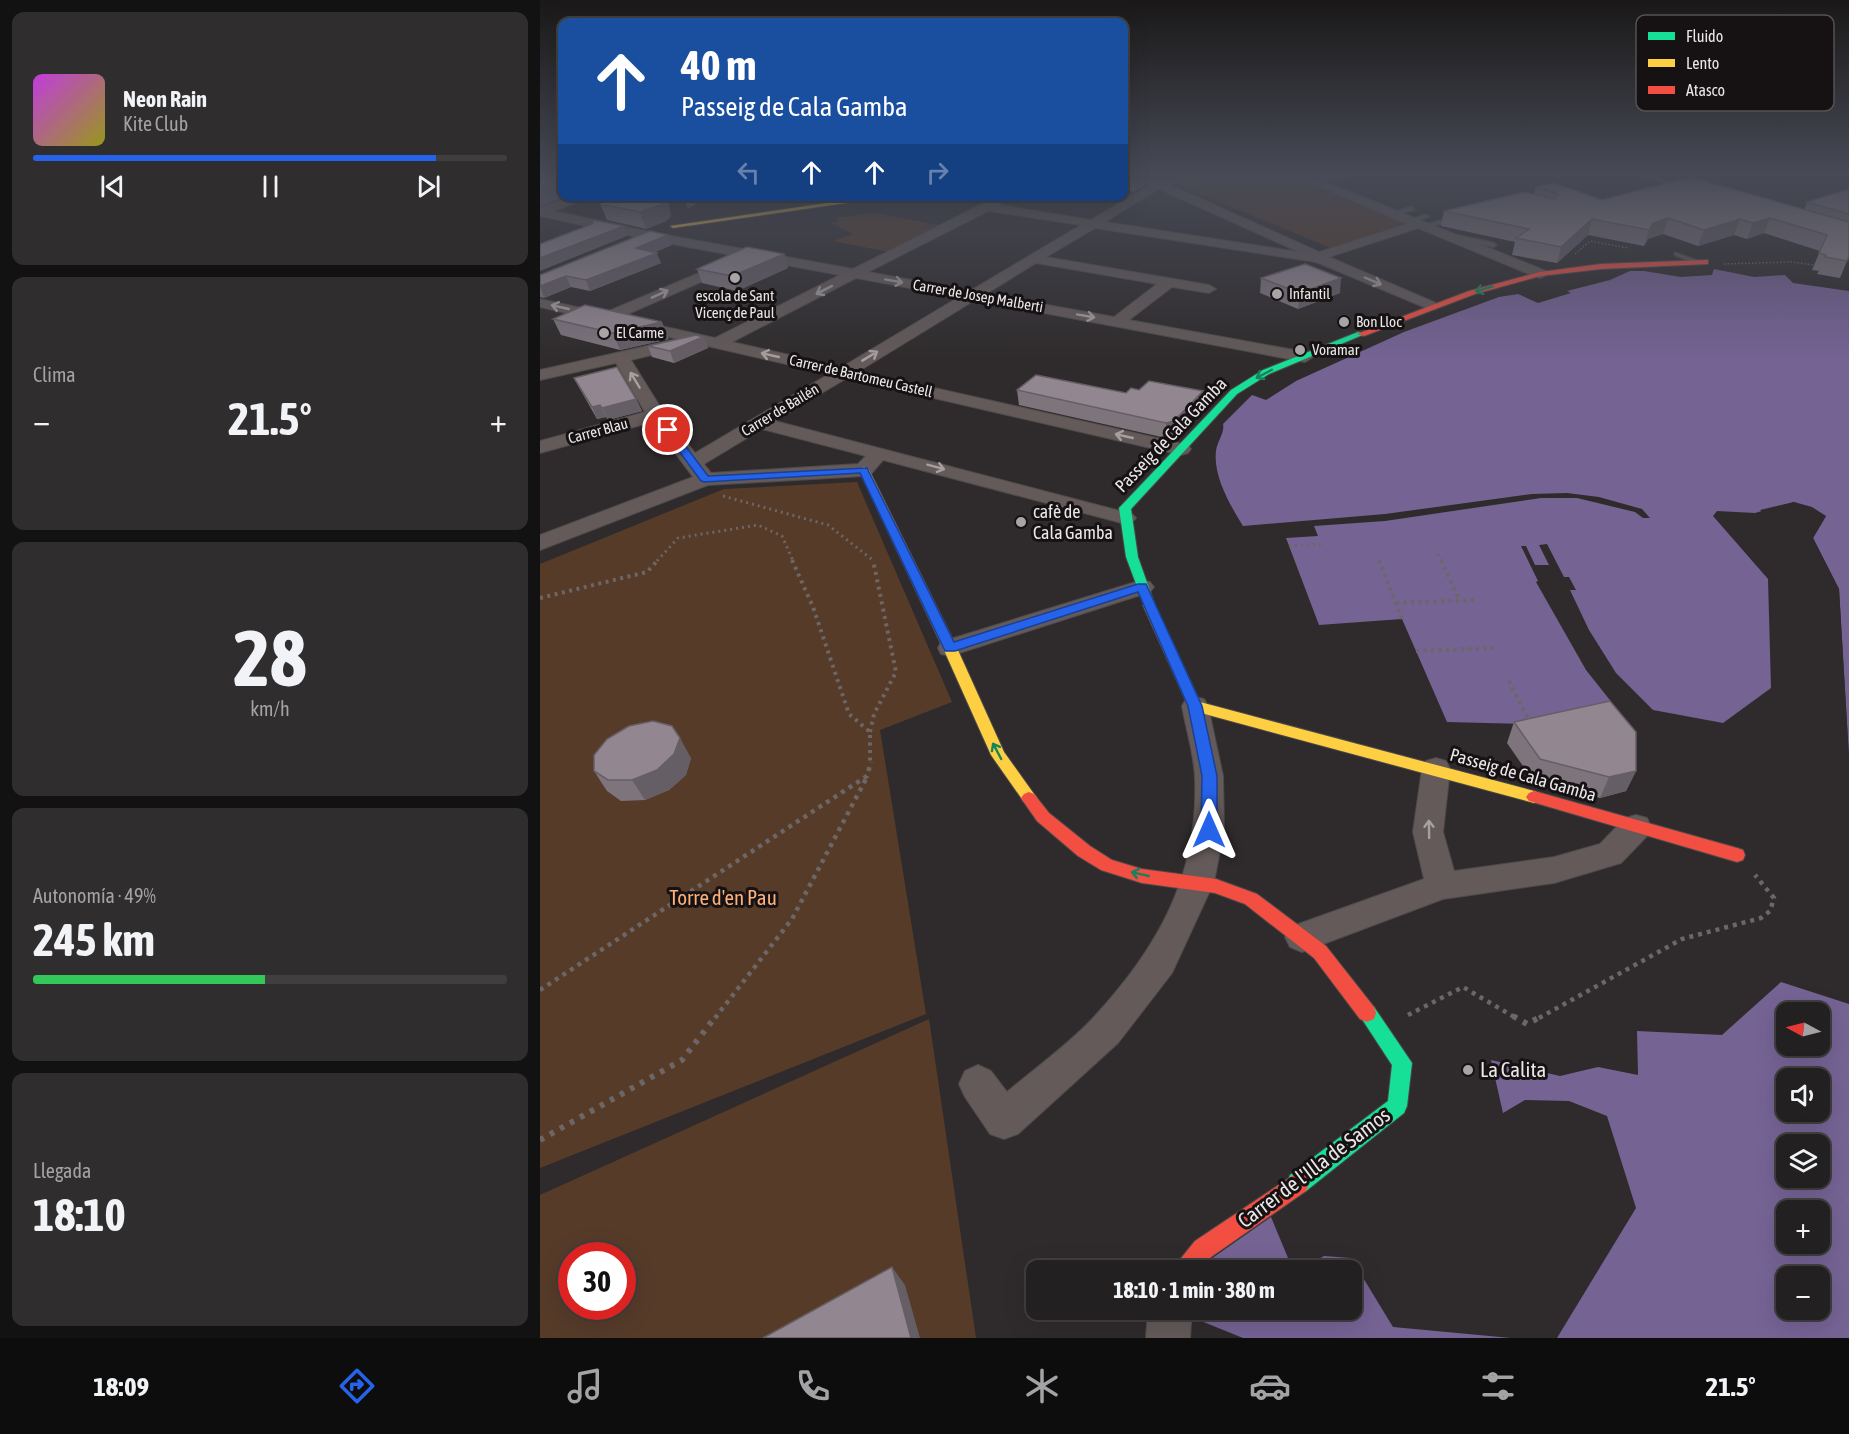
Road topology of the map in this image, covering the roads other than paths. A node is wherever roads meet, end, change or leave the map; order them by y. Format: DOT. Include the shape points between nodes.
graph roads {
  1 [pos="649,236"];
  2 [pos="652,236"];
  3 [pos="928,236"];
  4 [pos="1071,236"];
  5 [pos="1175,236"];
  6 [pos="1276,236"];
  7 [pos="1374,236"];
  8 [pos="1449,236"];
  9 [pos="1452,236"];
  10 [pos="628,244"];
  11 [pos="1493,245"];
  12 [pos="1677,254"];
  13 [pos="751,255"];
  14 [pos="1319,258"];
  15 [pos="1034,259"];
  16 [pos="1706,262"];
  17 [pos="855,274"];
  18 [pos="1541,274"];
  19 [pos="1169,282"];
  20 [pos="1209,289"];
  21 [pos="972,296"];
  22 [pos="540,303"];
  23 [pos="1431,306"];
  24 [pos="606,318"];
  25 [pos="1118,321"];
  26 [pos="700,339"];
  27 [pos="718,343"];
  28 [pos="621,357"];
  29 [pos="1305,357"];
  30 [pos="844,372"];
  31 [pos="540,375"];
  32 [pos="656,415"];
  33 [pos="759,423"];
  34 [pos="540,447"];
  35 [pos="1181,449"];
  36 [pos="879,453"];
  37 [pos="694,462"];
  38 [pos="864,470"];
  39 [pos="705,479"];
  40 [pos="1125,518"];
  41 [pos="540,543"];
  42 [pos="1142,587"];
  43 [pos="950,648"];
  44 [pos="1195,706"];
  45 [pos="1436,769"];
  46 [pos="1636,826"];
  47 [pos="1737,855"];
  48 [pos="1198,882"];
  49 [pos="1442,886"];
  50 [pos="1302,937"];
  51 [pos="978,1084"];
  52 [pos="1194,1260"];
  53 [pos="1169,1320"];
  54 [pos="1168,1338"];
  1 -- 10 [label="street"];
  2 -- 13 [label="street, Carrer de Josep Malberti"];
  3 -- 17 [label="street"];
  4 -- 15 [label="street, Carrer de Bailén"];
  5 -- 14 [label="street"];
  6 -- 14 [label="street"];
  7 -- 14 [label="street"];
  8 -- 18 [label="street"];
  9 -- 11 [label="lane"];
  12 -- 16 [label="lane"];
  13 -- 17 [label="street, Carrer de Josep Malberti"];
  24 -- 13 [label="street, one-way"];
  14 -- 23 [label="street, one-way"];
  15 -- 19 [label="street"];
  15 -- 21 [label="street, Carrer de Bailén"];
  16 -- 18 [label="street, Passeig de Cala Gamba"];
  17 -- 21 [label="street, Carrer de Josep Malberti, one-way"];
  17 -- 27 [label="street, one-way"];
  18 -- 23 [label="street, Passeig de Cala Gamba, one-way"];
  19 -- 20 [label="street"];
  19 -- 25 [label="street"];
  21 -- 25 [label="street, Carrer de Josep Malberti, one-way"];
  30 -- 21 [label="street, Carrer de Bailén, one-way"];
  24 -- 22 [label="street, Carrer de Bartomeu Castell, one-way"];
  23 -- 29 [label="street, Passeig de Cala Gamba"];
  24 -- 26 [label="street, Carrer de Bartomeu Castell"];
  25 -- 29 [label="street, Carrer de Josep Malberti"];
  26 -- 27 [label="street, Carrer de Bartomeu Castell"];
  26 -- 28 [label="street"];
  30 -- 27 [label="street, Carrer de Bartomeu Castell, one-way"];
  28 -- 31 [label="street"];
  32 -- 28 [label="street, one-way"];
  29 -- 35 [label="street, Passeig de Cala Gamba, one-way" via="1266,372 1234,392"];
  30 -- 33 [label="street, Carrer de Bailén"];
  35 -- 30 [label="street, Carrer de Bartomeu Castell, one-way"];
  32 -- 34 [label="street, Carrer Blau"];
  32 -- 37 [label="street"];
  33 -- 36 [label="street"];
  33 -- 37 [label="street, Carrer de Bailén"];
  35 -- 40 [label="street, Passeig de Cala Gamba" via="1125,508"];
  36 -- 38 [label="street"];
  36 -- 40 [label="street, one-way"];
  37 -- 39 [label="street"];
  38 -- 39 [label="street"];
  38 -- 43 [label="street, Carrer de l'Illa de Samos"];
  39 -- 41 [label="street"];
  40 -- 42 [label="street, Passeig de Cala Gamba" via="1130,551"];
  42 -- 43 [label="street"];
  42 -- 44 [label="street, Passeig de Cala Gamba"];
  48 -- 43 [label="street, Carrer de l'Illa de Samos, one-way" via="1142,876 1107,865 1043,817 998,754"];
  44 -- 45 [label="street, Passeig de Cala Gamba"];
  44 -- 48 [label="street" via="1209,776 1209,830"];
  45 -- 46 [label="street, Passeig de Cala Gamba"];
  49 -- 45 [label="street, one-way" via="1428,832"];
  46 -- 47 [label="street, Passeig de Cala Gamba"];
  46 -- 49 [label="street" via="1610,854 1554,870"];
  48 -- 50 [label="street, Carrer de l'Illa de Samos" via="1251,899"];
  48 -- 51 [label="street" via="1160,962 1105,1031 1004,1120"];
  49 -- 50 [label="street"];
  50 -- 52 [label="street, Carrer de l'Illa de Samos" via="1320,952 1380,1029 1401,1063 1397,1106 1323,1165 1203,1249"];
  53 -- 54 [label="street"];
}
